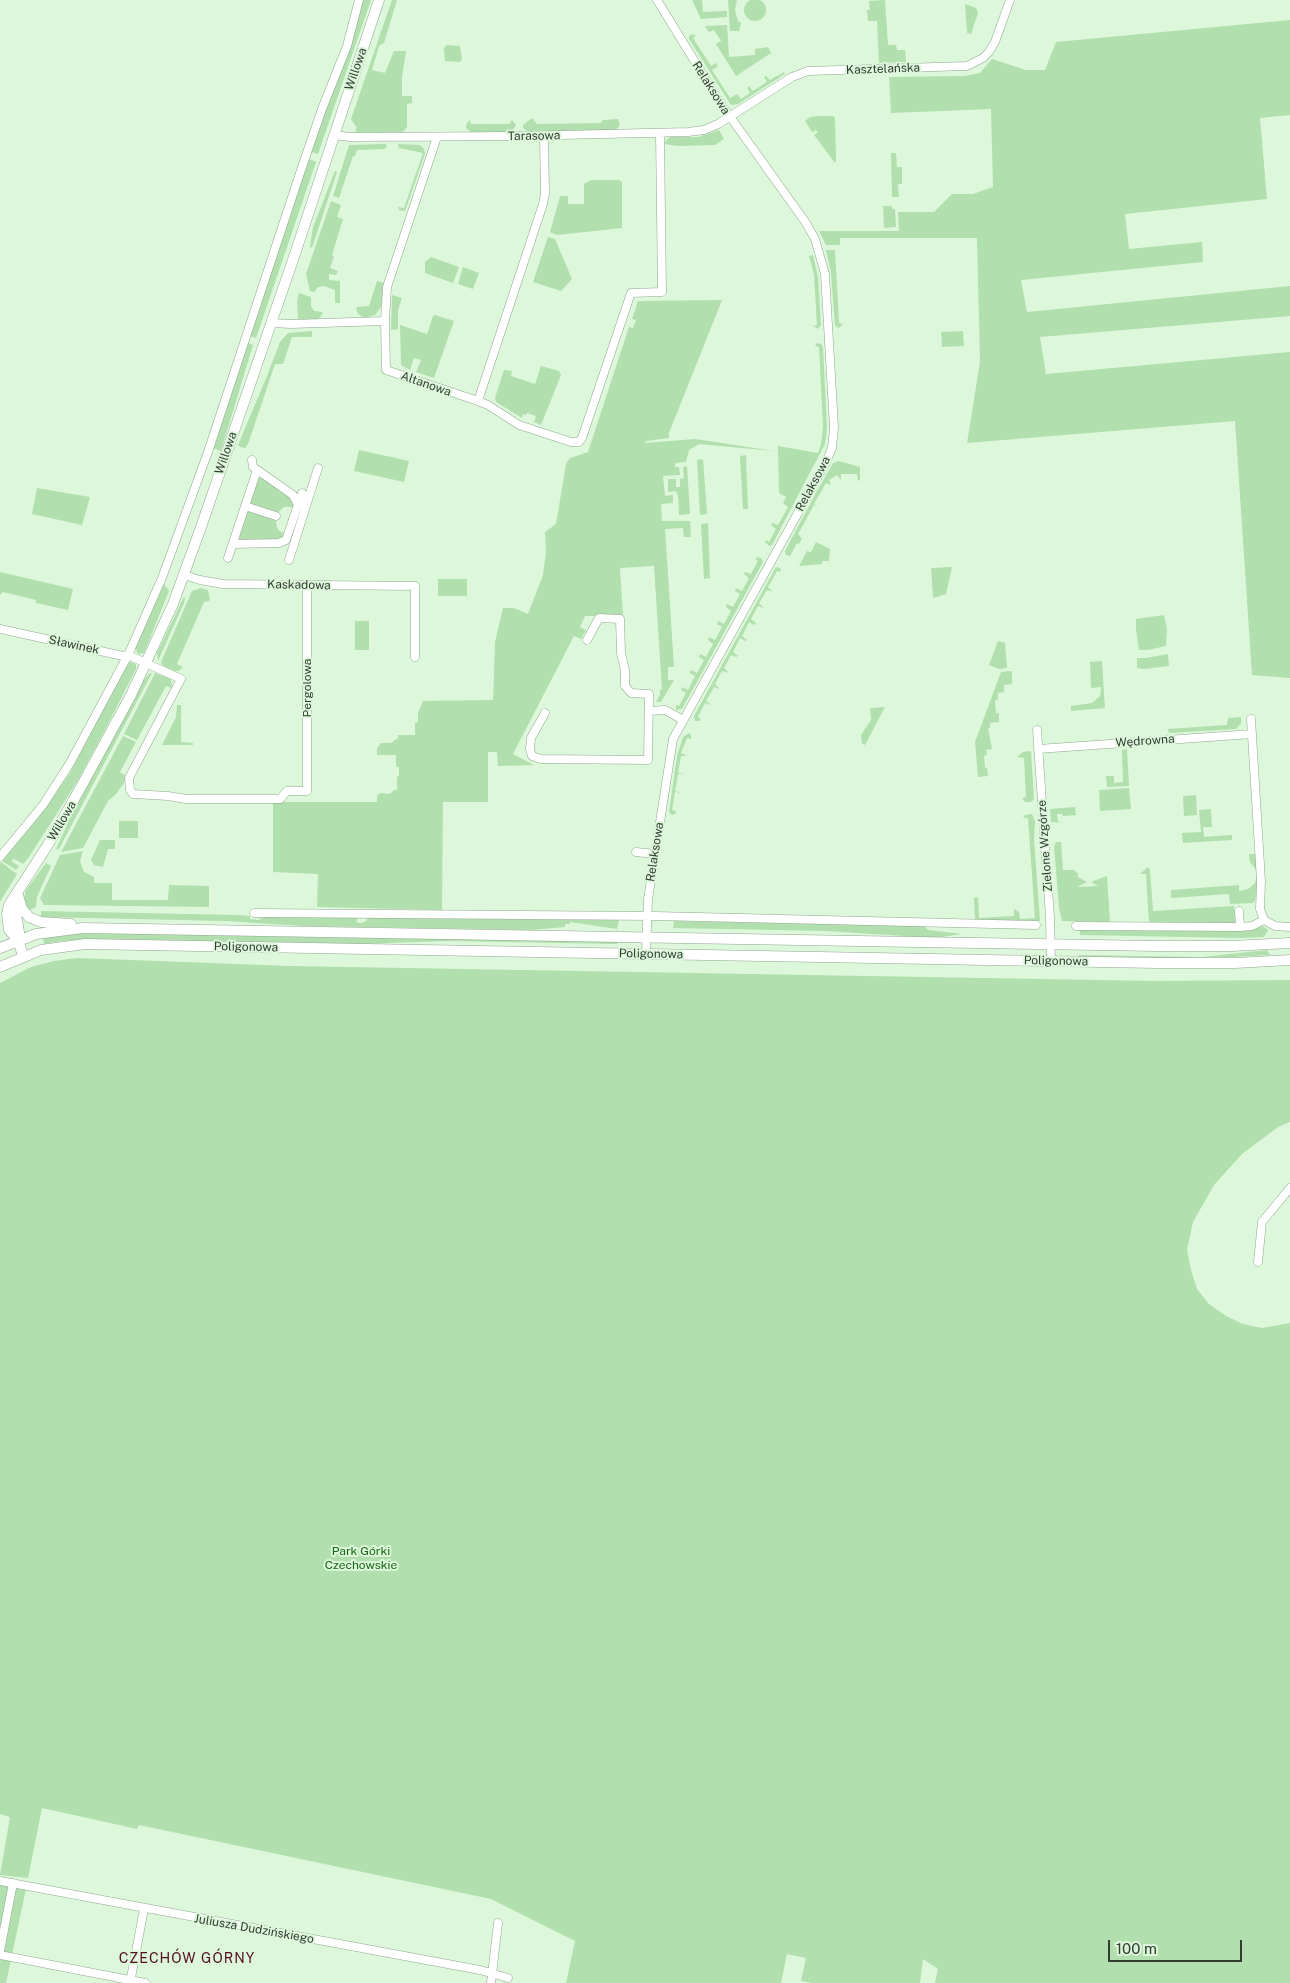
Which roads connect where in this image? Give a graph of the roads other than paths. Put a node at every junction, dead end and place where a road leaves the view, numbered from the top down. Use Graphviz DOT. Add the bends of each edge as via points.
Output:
graph roads {
  1 [pos="359,0"];
  2 [pos="379,0"];
  3 [pos="658,0"];
  4 [pos="1010,0"];
  5 [pos="730,116"];
  6 [pos="660,133"];
  7 [pos="334,135"];
  8 [pos="544,136"];
  9 [pos="437,137"];
  10 [pos="385,321"];
  11 [pos="270,323"];
  12 [pos="478,401"];
  13 [pos="252,460"];
  14 [pos="318,468"];
  15 [pos="257,470"];
  16 [pos="281,486"];
  17 [pos="306,494"];
  18 [pos="245,506"];
  19 [pos="298,506"];
  20 [pos="276,516"];
  21 [pos="233,544"];
  22 [pos="228,558"];
  23 [pos="289,560"];
  24 [pos="184,575"];
  25 [pos="307,586"];
  26 [pos="0,629"];
  27 [pos="587,640"];
  28 [pos="128,655"];
  29 [pos="415,657"];
  30 [pos="146,663"];
  31 [pos="649,711"];
  32 [pos="545,713"];
  33 [pos="1251,719"];
  34 [pos="682,720"];
  35 [pos="1036,730"];
  36 [pos="1252,734"];
  37 [pos="1038,749"];
  38 [pos="308,791"];
  39 [pos="636,852"];
  40 [pos="655,854"];
  41 [pos="0,857"];
  42 [pos="23,883"];
  43 [pos="18,894"];
  44 [pos="1239,911"];
  45 [pos="254,913"];
  46 [pos="647,916"];
  47 [pos="1264,920"];
  48 [pos="1036,925"];
  49 [pos="1076,926"];
  50 [pos="1240,927"];
  51 [pos="1290,927"];
  52 [pos="91,928"];
  53 [pos="645,938"];
  54 [pos="18,940"];
  55 [pos="1290,943"];
  56 [pos="1052,944"];
  57 [pos="0,948"];
  58 [pos="646,954"];
  59 [pos="23,956"];
  60 [pos="1286,960"];
  61 [pos="1052,961"];
  62 [pos="0,967"];
  63 [pos="1290,1188"];
  64 [pos="1258,1262"];
  65 [pos="0,1881"];
  66 [pos="13,1884"];
  67 [pos="144,1909"];
  68 [pos="498,1923"];
  69 [pos="0,1951"];
  70 [pos="0,1955"];
  71 [pos="508,1978"];
  72 [pos="492,1979"];
  73 [pos="130,1982"];
  74 [pos="146,1983"];
  1 -- 28 [label="street" via="347,46 300,170 205,458 162,578"];
  2 -- 7 [label="main road, Willowa"];
  3 -- 5 [label="street, Relaksowa"];
  4 -- 5 [label="street, Kasztelańska" via="989,52 967,66 808,71 792,77"];
  5 -- 6 [label="street, Tarasowa" via="704,130"];
  5 -- 34 [label="street, Relaksowa" via="806,223 819,249 825,274 834,432 825,464"];
  6 -- 8 [label="street, Tarasowa"];
  6 -- 12 [label="street, Altanowa" via="662,292 631,293 582,438 579,442 559,440 519,425"];
  7 -- 9 [label="street, Tarasowa"];
  7 -- 11 [label="main road, Willowa"];
  8 -- 9 [label="street, Tarasowa"];
  8 -- 12 [label="street" via="543,204"];
  9 -- 10 [label="street" via="387,287"];
  10 -- 11 [label="street"];
  10 -- 12 [label="street, Altanowa" via="386,370"];
  11 -- 24 [label="main road, Willowa"];
  13 -- 15 [label="street" via="252,466"];
  14 -- 17 [label="street"];
  15 -- 16 [label="street"];
  15 -- 18 [label="street"];
  16 -- 17 [label="street"];
  16 -- 19 [label="street" via="293,495"];
  17 -- 19 [label="street"];
  17 -- 23 [label="street"];
  18 -- 20 [label="street"];
  18 -- 21 [label="street"];
  19 -- 21 [label="street" via="283,542"];
  21 -- 22 [label="street"];
  24 -- 25 [label="street, Kaskadowa" via="223,584"];
  24 -- 30 [label="main road, Willowa"];
  25 -- 29 [label="street, Kaskadowa" via="415,586"];
  25 -- 38 [label="street, Pergolowa"];
  26 -- 28 [label="street, Sławinek"];
  27 -- 31 [label="street" via="599,618 620,619 626,686 631,693 649,694"];
  28 -- 30 [label="street, Sławinek"];
  28 -- 41 [label="street" via="58,783"];
  30 -- 38 [label="street, Sławinek" via="181,679 129,778 133,794 186,799 280,799 287,791"];
  30 -- 42 [label="main road, Willowa" via="68,812"];
  31 -- 32 [label="street" via="648,760 541,759 532,756 531,738"];
  31 -- 34 [label="street" via="665,710"];
  33 -- 36 [label="street"];
  34 -- 40 [label="street, Relaksowa" via="673,739"];
  35 -- 37 [label="street, Zielone Wzgórze"];
  36 -- 37 [label="street, Wędrowna"];
  36 -- 47 [label="street" via="1260,910"];
  37 -- 56 [label="street, Zielone Wzgórze"];
  39 -- 40 [label="street"];
  40 -- 46 [label="street, Relaksowa"];
  42 -- 43 [label="main road, Willowa"];
  42 -- 54 [label="main road, Willowa" via="11,900 7,914 9,930"];
  43 -- 52 [label="main road" via="22,909 36,921"];
  43 -- 54 [label="main road, Willowa"];
  44 -- 50 [label="street"];
  45 -- 46 [label="street"];
  46 -- 48 [label="street"];
  46 -- 53 [label="street, Relaksowa"];
  47 -- 50 [label="street"];
  47 -- 51 [label="street" via="1275,926"];
  49 -- 50 [label="street"];
  52 -- 53 [label="main road, Poligonowa"];
  52 -- 54 [label="main road, Poligonowa" via="45,932"];
  53 -- 56 [label="main road, Poligonowa"];
  53 -- 58 [label="street, Relaksowa"];
  54 -- 57 [label="main road, Poligonowa"];
  54 -- 59 [label="main road, Willowa"];
  55 -- 56 [label="main road, Poligonowa" via="1211,946"];
  56 -- 61 [label="street, Zielone Wzgórze"];
  58 -- 59 [label="main road, Poligonowa" via="85,944"];
  58 -- 61 [label="main road, Poligonowa"];
  59 -- 62 [label="main road, Poligonowa"];
  60 -- 61 [label="main road, Poligonowa" via="1213,963"];
  63 -- 64 [label="street" via="1262,1222"];
  65 -- 66 [label="street, Juliusza Dudzińskiego"];
  66 -- 67 [label="street, Juliusza Dudzińskiego"];
  66 -- 69 [label="street"];
  67 -- 72 [label="street, Juliusza Dudzińskiego" via="480,1970"];
  67 -- 73 [label="street"];
  68 -- 72 [label="street"];
  70 -- 73 [label="street"];
  71 -- 72 [label="street, Juliusza Dudzińskiego"];
  73 -- 74 [label="street"];
}
